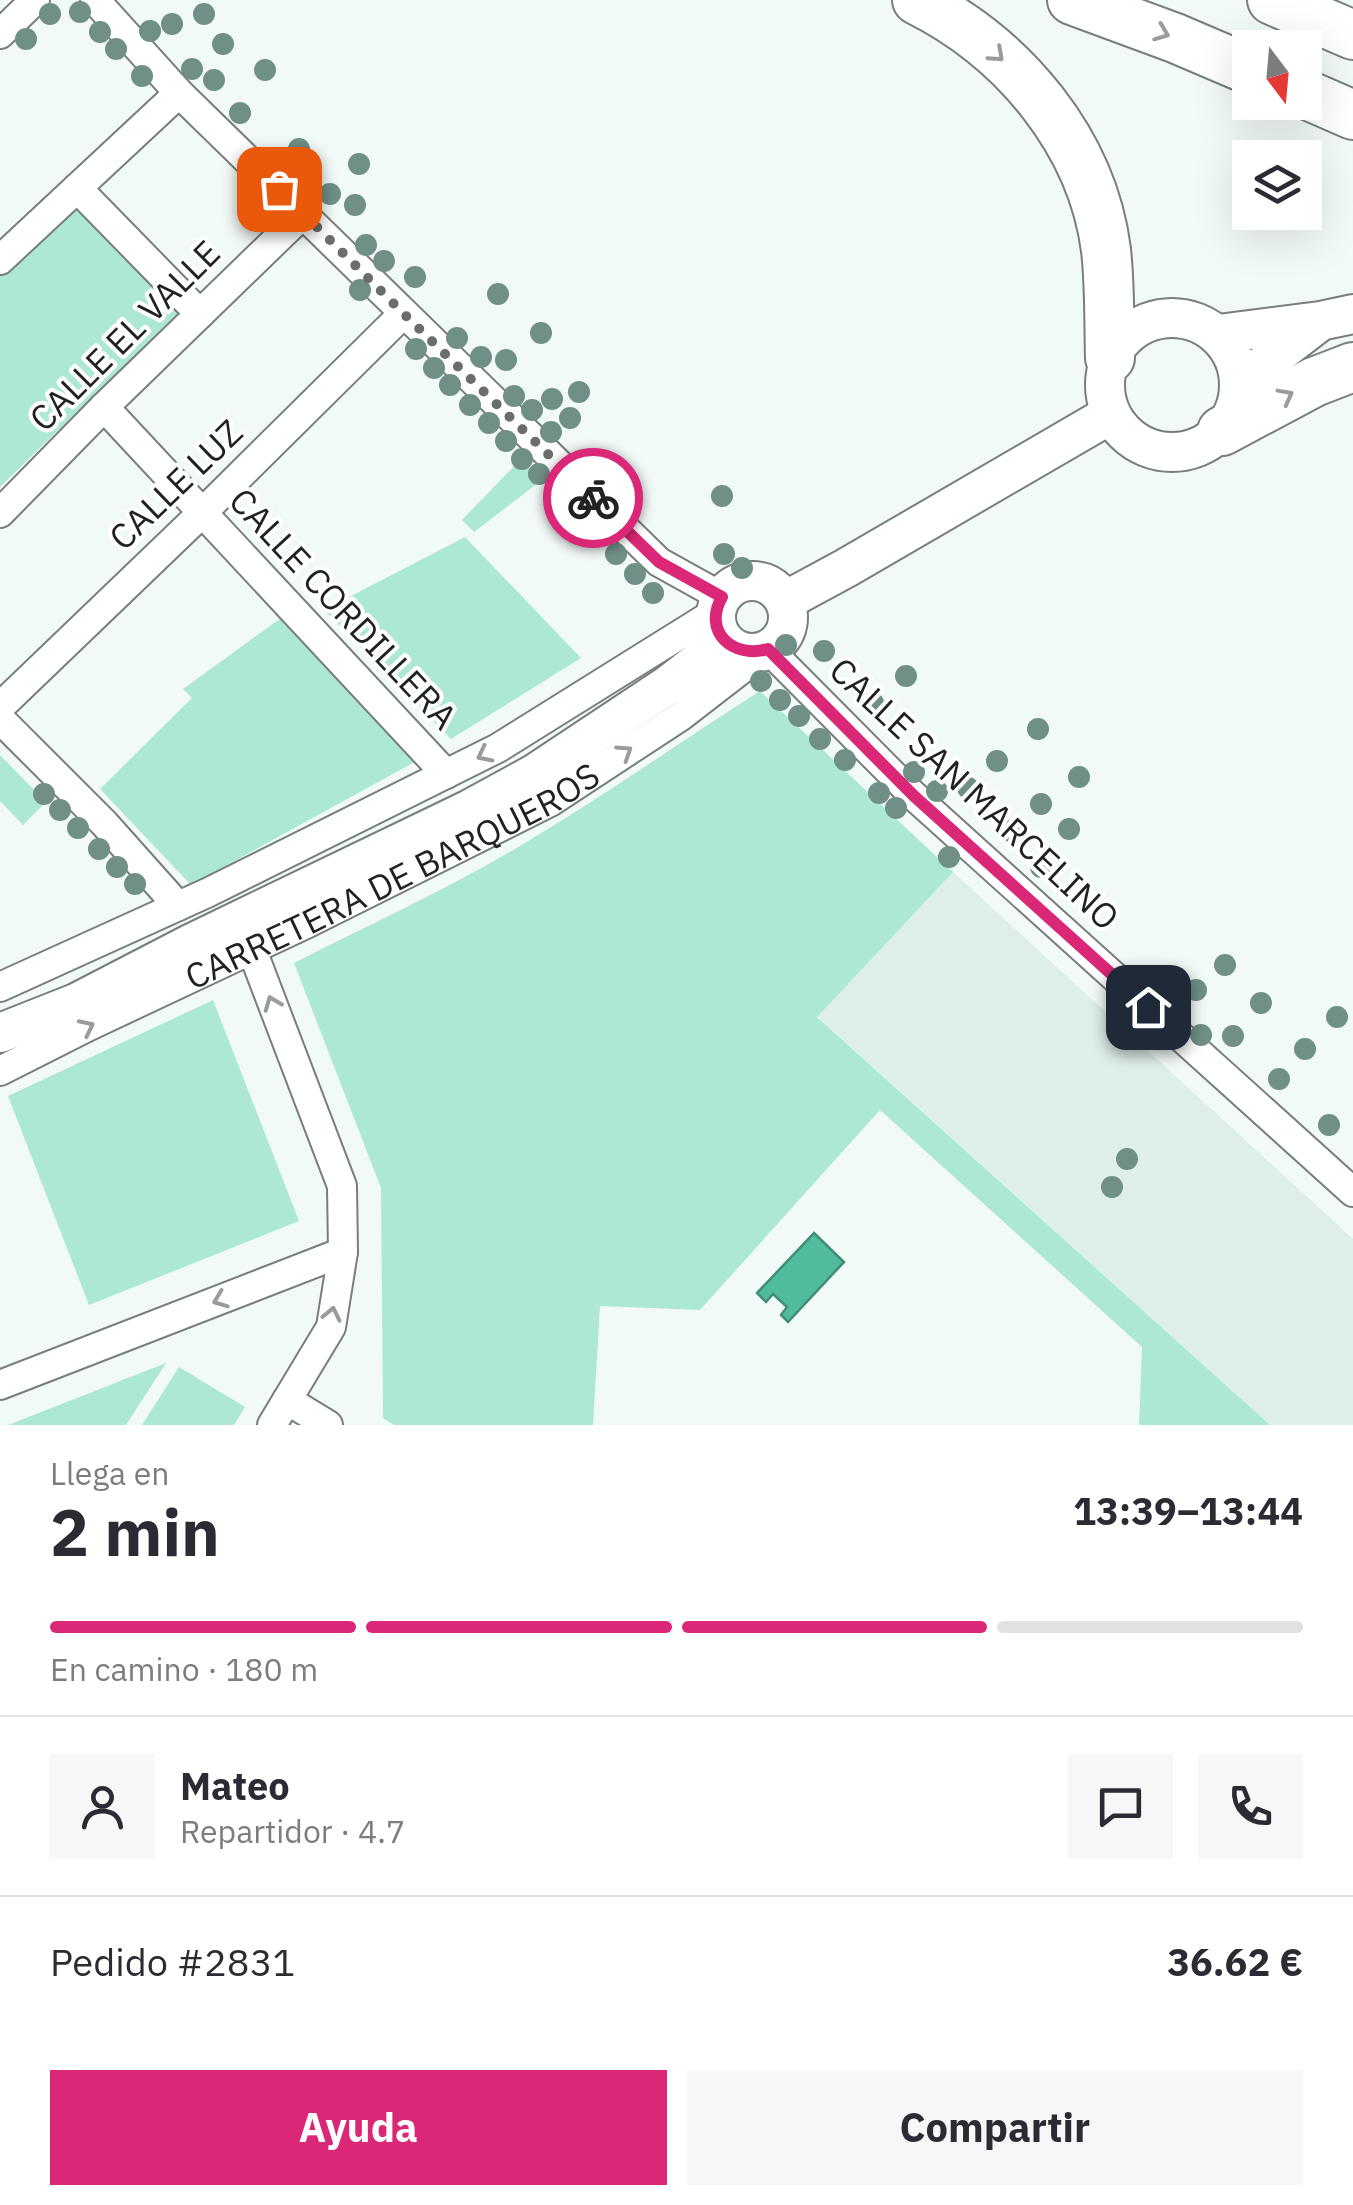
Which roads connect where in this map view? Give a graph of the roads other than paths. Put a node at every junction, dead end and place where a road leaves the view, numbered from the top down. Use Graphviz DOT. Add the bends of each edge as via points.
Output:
graph roads {
  1 [pos="34,0"];
  2 [pos="95,0"];
  3 [pos="917,0"];
  4 [pos="1072,0"];
  5 [pos="1272,0"];
  6 [pos="0,34"];
  7 [pos="1353,35"];
  8 [pos="1232,62"];
  9 [pos="179,93"];
  10 [pos="1322,101"];
  11 [pos="1353,115"];
  12 [pos="78,188"];
  13 [pos="304,213"];
  14 [pos="0,260"];
  15 [pos="200,314"];
  16 [pos="404,314"];
  17 [pos="1336,318"];
  18 [pos="1218,334"];
  19 [pos="1110,358"];
  20 [pos="1353,368"];
  21 [pos="1240,382"];
  22 [pos="104,407"];
  23 [pos="1110,414"];
  24 [pos="1222,431"];
  25 [pos="0,513"];
  26 [pos="202,513"];
  27 [pos="784,601"];
  28 [pos="721,617"];
  29 [pos="767,650"];
  30 [pos="0,707"];
  31 [pos="0,718"];
  32 [pos="446,774"];
  33 [pos="178,906"];
  34 [pos="252,950"];
  35 [pos="0,987"];
  36 [pos="0,1033"];
  37 [pos="0,1071"];
  38 [pos="1353,1192"];
  39 [pos="344,1252"];
  40 [pos="0,1385"];
  41 [pos="287,1400"];
  42 [pos="272,1425"];
  43 [pos="328,1425"];
  1 -- 6 [label="street"];
  2 -- 9 [label="street"];
  3 -- 19 [label="highway, one-way" via="992,50 1033,90 1068,139 1093,193 1106,248"];
  4 -- 8 [label="highway, one-way"];
  5 -- 7 [label="highway"];
  9 -- 12 [label="street"];
  9 -- 13 [label="street"];
  10 -- 11 [label="highway"];
  12 -- 14 [label="street"];
  12 -- 15 [label="street"];
  13 -- 15 [label="street, CALLE EL VALLE"];
  13 -- 16 [label="street"];
  15 -- 22 [label="street, CALLE EL VALLE"];
  16 -- 26 [label="street, CALLE LUZ"];
  16 -- 28 [label="street"];
  17 -- 18 [label="main road"];
  17 -- 21 [label="main road"];
  18 -- 19 [label="main road" via="1190,319 1158,318 1129,332"];
  18 -- 21 [label="main road" via="1234,356"];
  19 -- 23 [label="main road" via="1104,376"];
  24 -- 20 [label="highway, one-way"];
  21 -- 24 [label="main road" via="1236,408"];
  22 -- 25 [label="street, CALLE EL VALLE"];
  22 -- 26 [label="street, CALLE CORDILLERA"];
  23 -- 24 [label="main road" via="1123,432 1162,452 1184,452"];
  23 -- 27 [label="main road"];
  26 -- 30 [label="street, CALLE LUZ"];
  26 -- 32 [label="street, CALLE CORDILLERA"];
  27 -- 28 [label="main road" via="760,582 739,584"];
  27 -- 29 [label="main road" via="788,623"];
  28 -- 29 [label="main road" via="743,652"];
  28 -- 32 [label="street, CARRETERA DE BARQUEROS, one-way"];
  28 -- 36 [label="main road, CARRETERA DE BARQUEROS" via="668,685 470,810"];
  34 -- 29 [label="street, CARRETERA DE BARQUEROS, one-way" via="550,802"];
  29 -- 38 [label="street, CALLE SAN MARCELINO" via="914,796"];
  31 -- 33 [label="street"];
  32 -- 33 [label="street, CARRETERA DE BARQUEROS"];
  33 -- 35 [label="street, CARRETERA DE BARQUEROS"];
  37 -- 34 [label="street, CARRETERA DE BARQUEROS, one-way"];
  39 -- 34 [label="street, one-way" via="342,1186"];
  39 -- 40 [label="street, one-way"];
  41 -- 39 [label="street, one-way" via="331,1327"];
  41 -- 42 [label="street"];
  41 -- 43 [label="street"];
}
